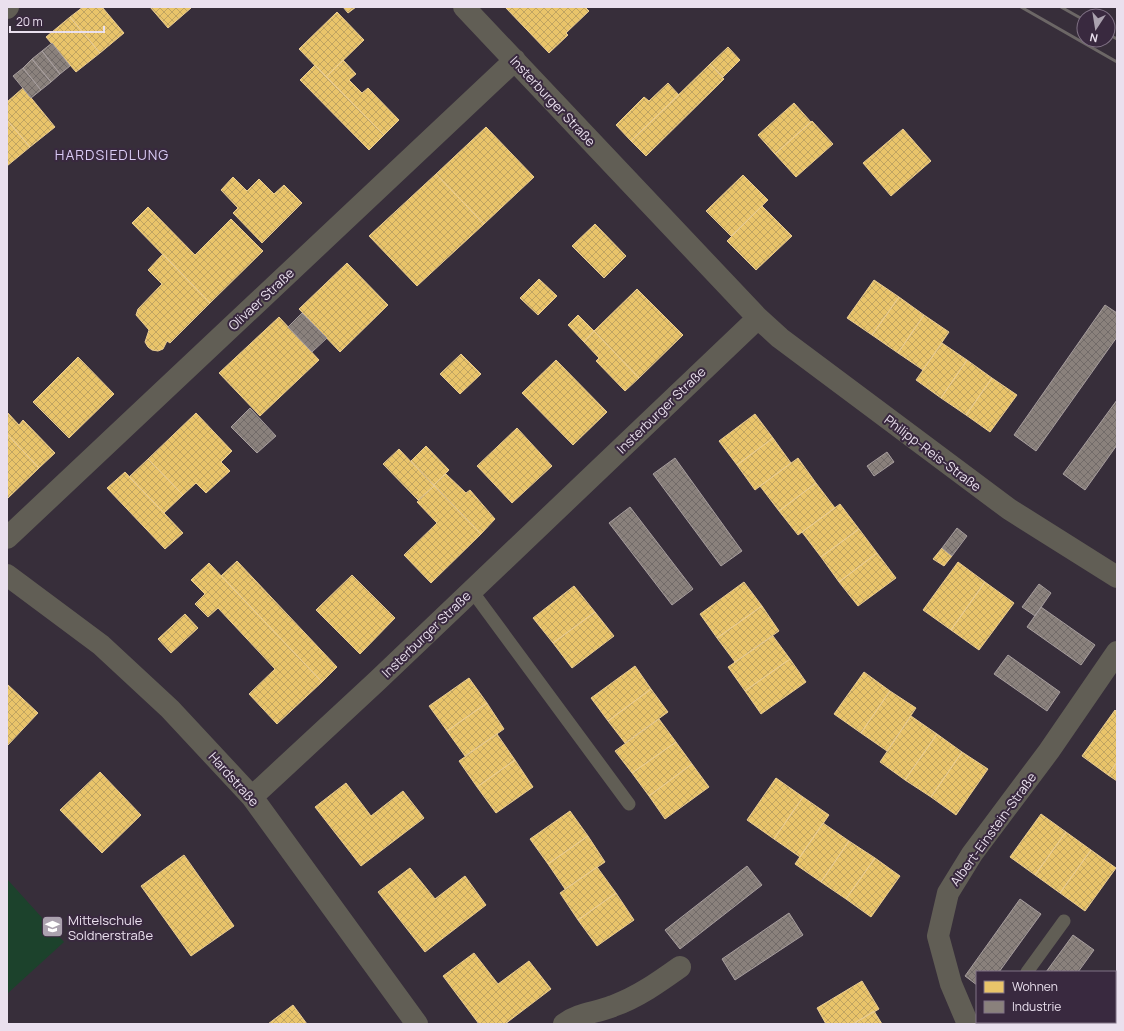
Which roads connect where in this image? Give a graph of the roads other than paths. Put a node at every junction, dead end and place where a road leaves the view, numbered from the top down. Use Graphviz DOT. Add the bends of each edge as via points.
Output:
graph roads {
  1 [pos="464,7"];
  2 [pos="515,60"];
  3 [pos="758,318"];
  4 [pos="7,538"];
  5 [pos="7,575"];
  6 [pos="1117,576"];
  7 [pos="472,591"];
  8 [pos="1117,652"];
  9 [pos="252,797"];
  10 [pos="628,804"];
  11 [pos="1064,921"];
  12 [pos="680,967"];
  13 [pos="1028,971"];
  14 [pos="417,1024"];
  15 [pos="564,1024"];
  16 [pos="968,1024"];
  1 -- 2 [label="street, Insterburger Straße"];
  2 -- 3 [label="street, Insterburger Straße"];
  2 -- 4 [label="street, Olivaer Straße"];
  3 -- 6 [label="street, Philipp-Reis-Straße" via="780,338 1009,509"];
  3 -- 7 [label="street, Insterburger Straße"];
  5 -- 9 [label="street, Hardstraße" via="101,645 170,709"];
  7 -- 9 [label="street, Insterburger Straße"];
  7 -- 10 [label="lane"];
  8 -- 16 [label="street, Albert-Einstein-Straße" via="1049,752 972,854 948,893 938,936 951,984"];
  9 -- 14 [label="street, Hardstraße"];
  11 -- 13 [label="lane"];
  12 -- 15 [label="street" via="643,993 613,1007 575,1016"];
}
